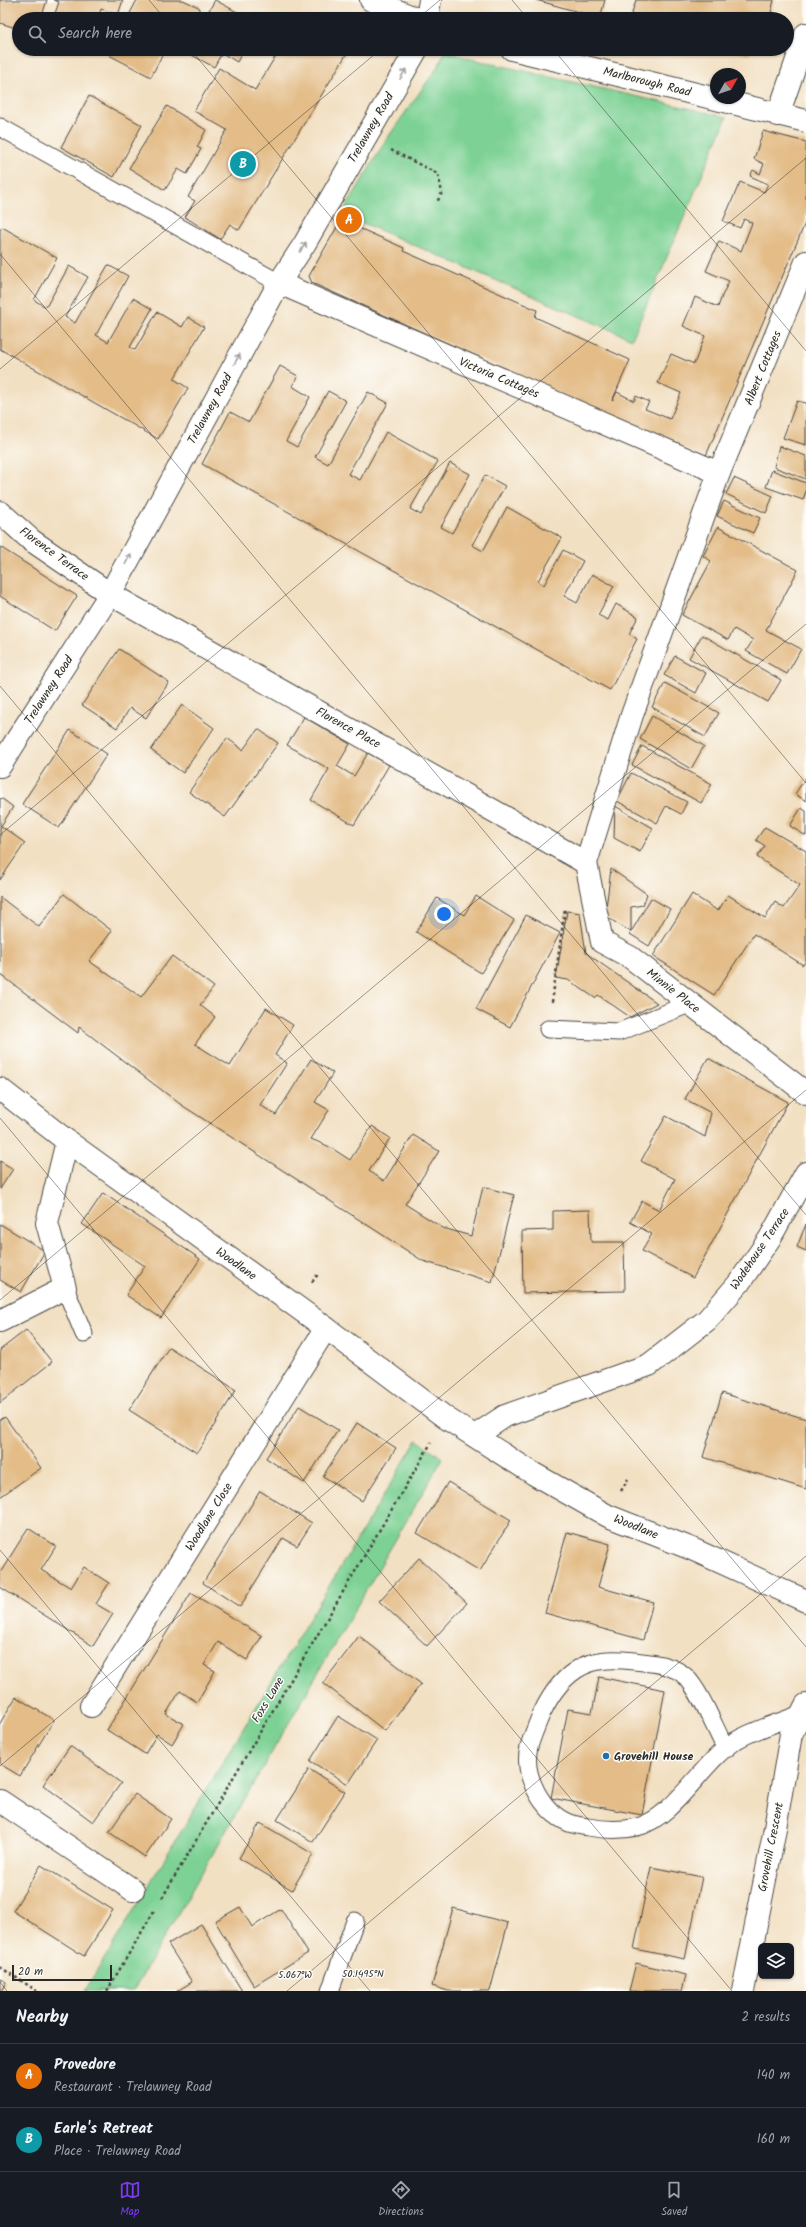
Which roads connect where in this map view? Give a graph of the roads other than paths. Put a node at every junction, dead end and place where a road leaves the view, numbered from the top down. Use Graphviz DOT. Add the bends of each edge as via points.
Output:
graph roads {
  1 [pos="371,0"];
  2 [pos="430,0"];
  3 [pos="400,12"];
  4 [pos="428,12"];
  5 [pos="806,34"];
  6 [pos="413,56"];
  7 [pos="541,56"];
  8 [pos="778,114"];
  9 [pos="806,121"];
  10 [pos="0,127"];
  11 [pos="806,262"];
  12 [pos="279,283"];
  13 [pos="719,474"];
  14 [pos="0,512"];
  15 [pos="110,594"];
  16 [pos="0,766"];
  17 [pos="586,863"];
  18 [pos="689,1004"];
  19 [pos="548,1029"];
  20 [pos="0,1089"];
  21 [pos="806,1092"];
  22 [pos="67,1141"];
  23 [pos="806,1173"];
  24 [pos="65,1288"];
  25 [pos="0,1321"];
  26 [pos="326,1328"];
  27 [pos="84,1334"];
  28 [pos="474,1436"];
  29 [pos="806,1600"];
  30 [pos="91,1706"];
  31 [pos="804,1709"];
  32 [pos="726,1749"];
  33 [pos="0,1801"];
  34 [pos="133,1890"];
  35 [pos="355,1921"];
  36 [pos="330,1991"];
  37 [pos="743,1991"];
  1 -- 3 [label="street"];
  2 -- 4 [label="street"];
  5 -- 8 [label="street"];
  12 -- 6 [label="street, Trelawney Road, one-way" via="305,243"];
  7 -- 8 [label="street, Marlborough Road"];
  8 -- 9 [label="street, Marlborough Road"];
  10 -- 12 [label="lane"];
  11 -- 13 [label="street, Albert Cottages"];
  12 -- 13 [label="street, Victoria Cottages"];
  15 -- 12 [label="street, Trelawney Road, one-way"];
  13 -- 17 [label="street, Albert Cottages" via="632,716"];
  14 -- 15 [label="street, Florence Terrace" via="31,540"];
  15 -- 16 [label="street, Trelawney Road"];
  15 -- 17 [label="street, Florence Place"];
  17 -- 18 [label="street, Minnie Place" via="602,942 630,957"];
  18 -- 19 [label="lane" via="619,1032"];
  18 -- 21 [label="street, Minnie Place"];
  20 -- 22 [label="street, Woodlane"];
  22 -- 24 [label="street" via="47,1223"];
  22 -- 26 [label="street, Woodlane"];
  23 -- 28 [label="street, Wodehouse Terrace" via="770,1238 739,1283 707,1320 649,1365 504,1416"];
  24 -- 25 [label="street"];
  24 -- 27 [label="lane"];
  26 -- 28 [label="street, Woodlane"];
  26 -- 30 [label="street, Woodlane Close"];
  28 -- 29 [label="street, Woodlane" via="608,1516 692,1549"];
  31 -- 32 [label="lane" via="734,1742"];
  31 -- 37 [label="street, Grovehill Crescent" via="791,1734"];
  32 -- 32 [label="lane" via="655,1820 639,1827 619,1830 569,1823 555,1815 543,1803 529,1772 529,1747 544,1709 555,1690 577,1670 604,1660 652,1663 671,1667 686,1676"];
  33 -- 34 [label="street"];
  35 -- 36 [label="lane"];
}
